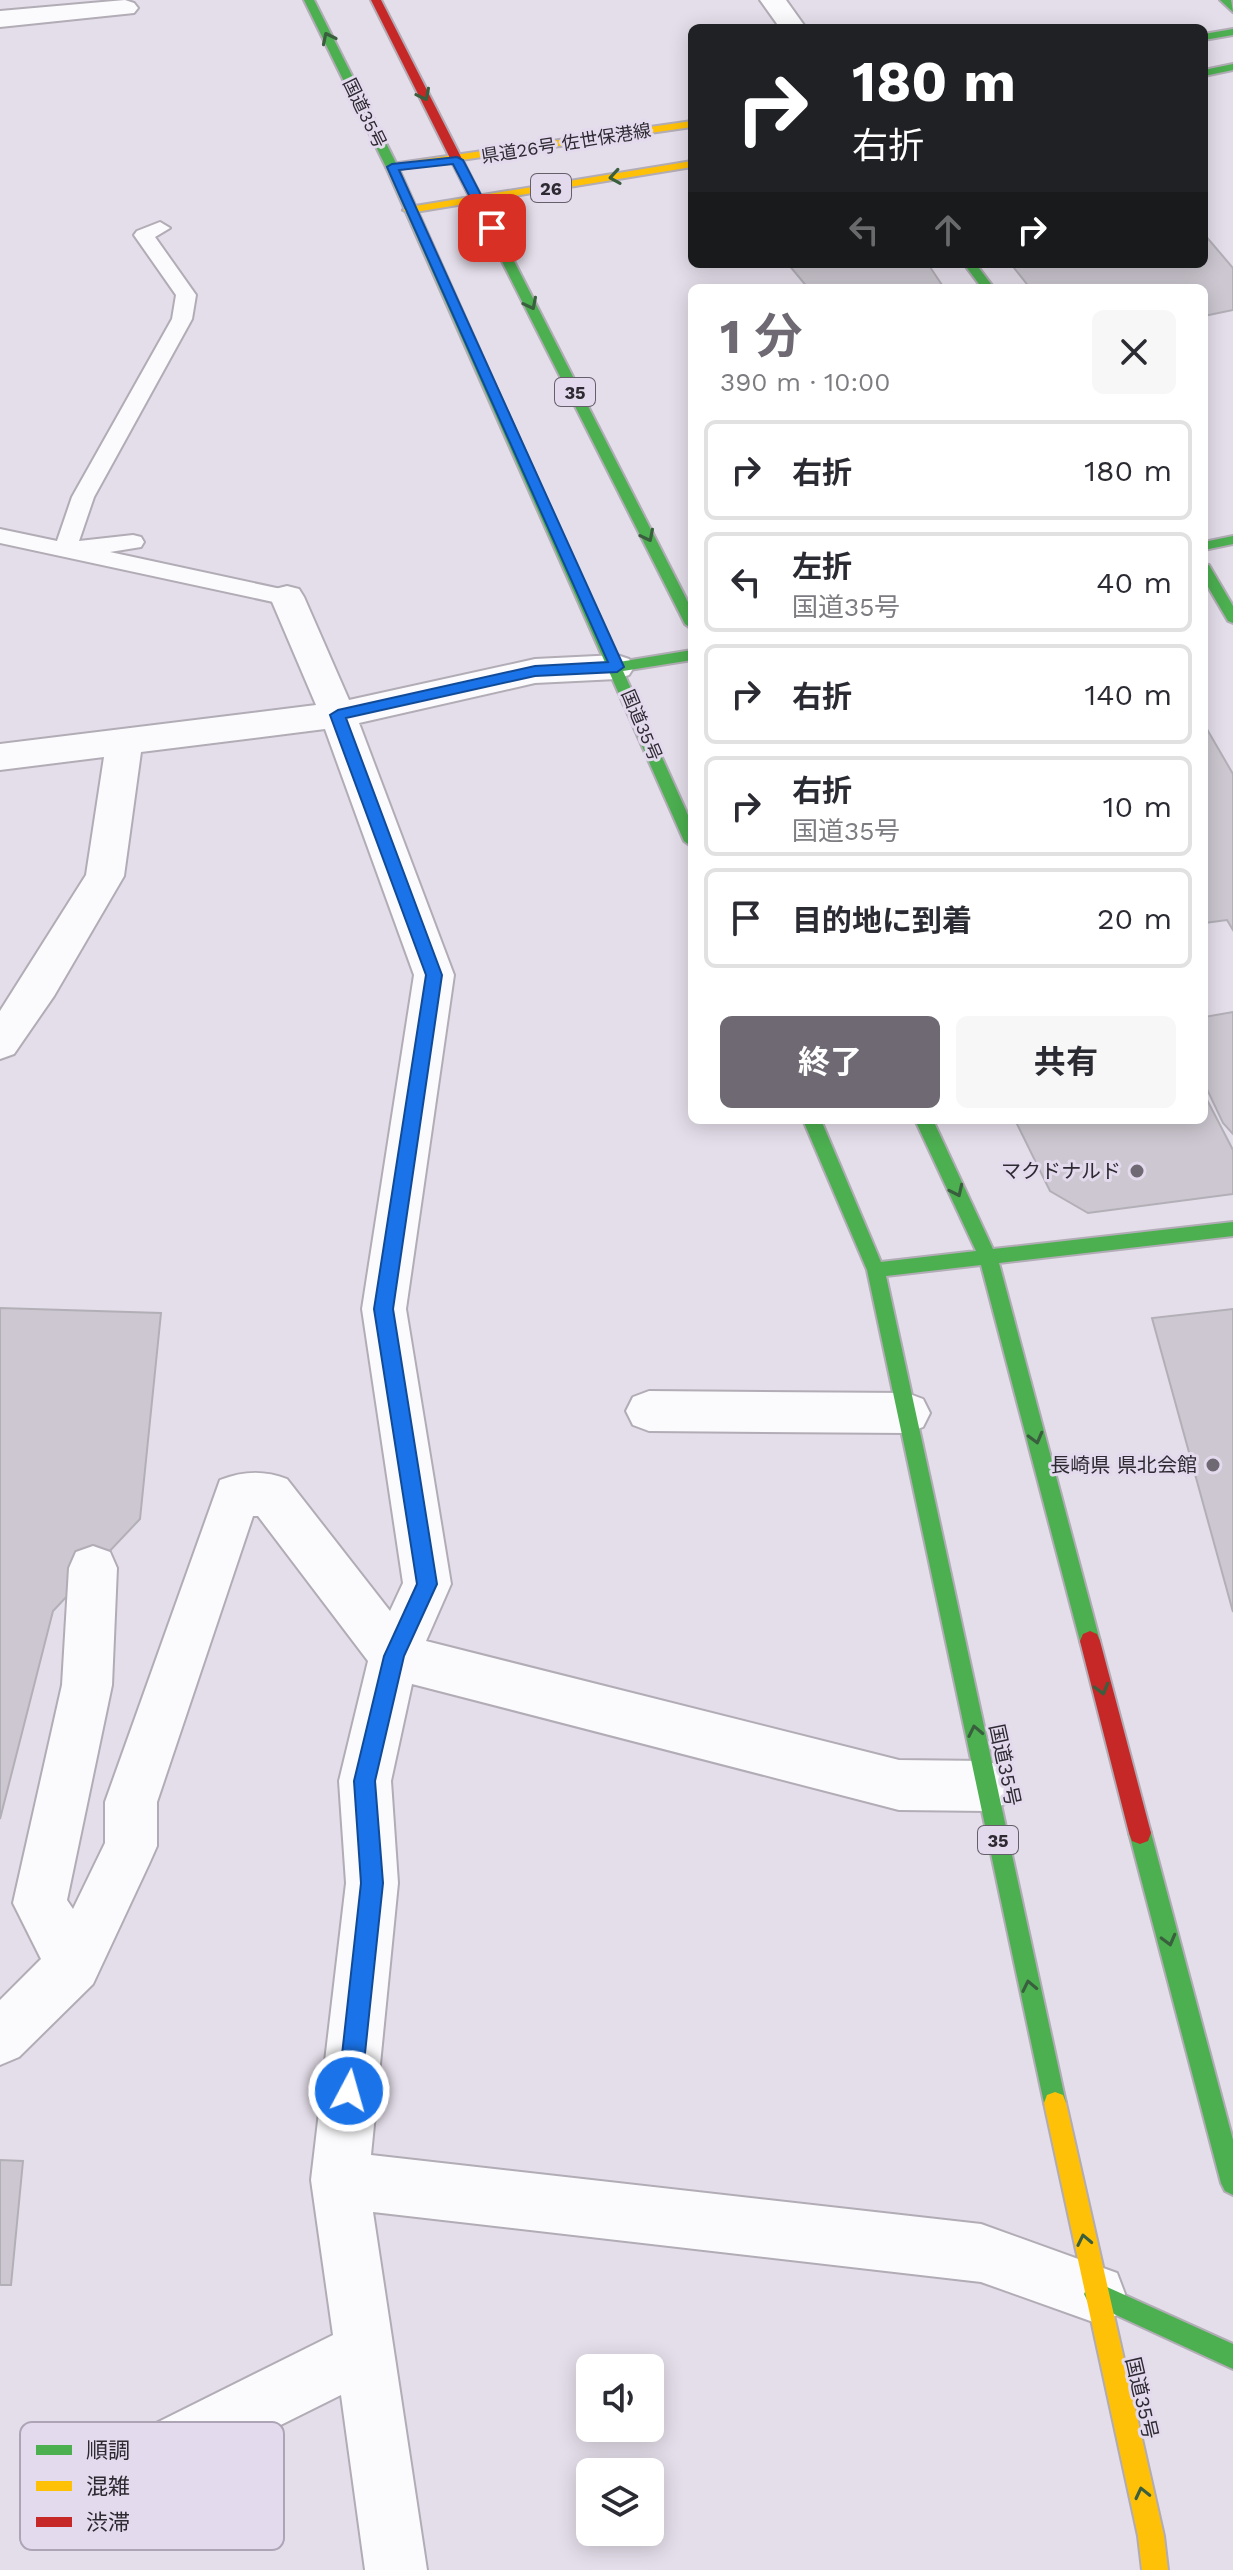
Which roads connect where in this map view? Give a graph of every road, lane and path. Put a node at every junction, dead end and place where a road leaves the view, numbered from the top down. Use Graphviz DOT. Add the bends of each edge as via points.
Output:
graph roads {
  1 [pos="309,0"];
  2 [pos="376,0"];
  3 [pos="773,0"];
  4 [pos="1225,0"];
  5 [pos="125,8"];
  6 [pos="1233,9"];
  7 [pos="0,19"];
  8 [pos="790,24"];
  9 [pos="1233,32"];
  10 [pos="1208,36"];
  11 [pos="1233,67"];
  12 [pos="1208,72"];
  13 [pos="688,125"];
  14 [pos="457,160"];
  15 [pos="688,165"];
  16 [pos="392,167"];
  17 [pos="478,200"];
  18 [pos="409,210"];
  19 [pos="160,228"];
  20 [pos="0,536"];
  21 [pos="1233,540"];
  22 [pos="133,542"];
  23 [pos="1208,545"];
  24 [pos="65,550"];
  25 [pos="1208,575"];
  26 [pos="287,597"];
  27 [pos="688,616"];
  28 [pos="1233,618"];
  29 [pos="688,656"];
  30 [pos="617,667"];
  31 [pos="338,715"];
  32 [pos="124,744"];
  33 [pos="0,757"];
  34 [pos="688,832"];
  35 [pos="0,1043"];
  36 [pos="814,1124"];
  37 [pos="926,1124"];
  38 [pos="1233,1229"];
  39 [pos="988,1257"];
  40 [pos="876,1270"];
  41 [pos="649,1411"];
  42 [pos="907,1413"];
  43 [pos="93,1568"];
  44 [pos="394,1656"];
  45 [pos="987,1786"];
  46 [pos="74,1965"];
  47 [pos="0,2038"];
  48 [pos="340,2180"];
  49 [pos="1233,2183"];
  50 [pos="1096,2294"];
  51 [pos="364,2351"];
  52 [pos="1233,2357"];
  53 [pos="223,2422"];
  54 [pos="396,2570"];
  55 [pos="1155,2570"];
  16 -- 1 [label="main road, 国道35号, one-way"];
  2 -- 14 [label="main road, 35, one-way"];
  3 -- 8 [label="street"];
  4 -- 6 [label="main road"];
  5 -- 7 [label="street"];
  9 -- 10 [label="main road"];
  11 -- 12 [label="main road"];
  13 -- 14 [label="main road, 県道26号 佐世保港線 / 26"];
  14 -- 16 [label="main road, 県道26号 佐世保港線 / 26"];
  14 -- 17 [label="main road, 35"];
  15 -- 17 [label="main road, 26, one-way"];
  16 -- 18 [label="main road, 国道35号"];
  17 -- 18 [label="main road, 26"];
  17 -- 27 [label="main road, 35, one-way"];
  18 -- 30 [label="main road, 国道35号"];
  19 -- 24 [label="lane" via="144,235 186,295 182,319 83,497"];
  20 -- 24 [label="lane"];
  21 -- 23 [label="main road"];
  22 -- 24 [label="lane"];
  24 -- 26 [label="lane"];
  25 -- 28 [label="main road"];
  26 -- 31 [label="street"];
  29 -- 30 [label="main road"];
  30 -- 31 [label="street" via="535,671"];
  30 -- 34 [label="main road, 国道35号"];
  31 -- 32 [label="street"];
  31 -- 44 [label="street" via="434,975 384,1309 427,1584"];
  32 -- 33 [label="street"];
  32 -- 35 [label="street" via="105,876"];
  36 -- 40 [label="main road, 国道35号 / 35"];
  37 -- 39 [label="main road, one-way"];
  38 -- 39 [label="main road"];
  39 -- 40 [label="main road"];
  39 -- 49 [label="main road, one-way"];
  40 -- 42 [label="main road, 国道35号 / 35"];
  41 -- 42 [label="street"];
  45 -- 42 [label="main road, 国道35号 / 35, one-way"];
  43 -- 46 [label="street" via="87,1685 40,1903"];
  44 -- 45 [label="street" via="899,1785"];
  44 -- 46 [label="street" via="270,1494 237,1495 131,1802 131,1846"];
  44 -- 48 [label="street" via="365,1781 372,1883"];
  50 -- 45 [label="main road, 国道35号 / 35, one-way"];
  46 -- 47 [label="street"];
  48 -- 50 [label="street" via="981,2253"];
  48 -- 51 [label="street"];
  50 -- 52 [label="main road"];
  55 -- 50 [label="main road, 国道35号 / 35, one-way"];
  51 -- 53 [label="street"];
  51 -- 54 [label="street"];
}
